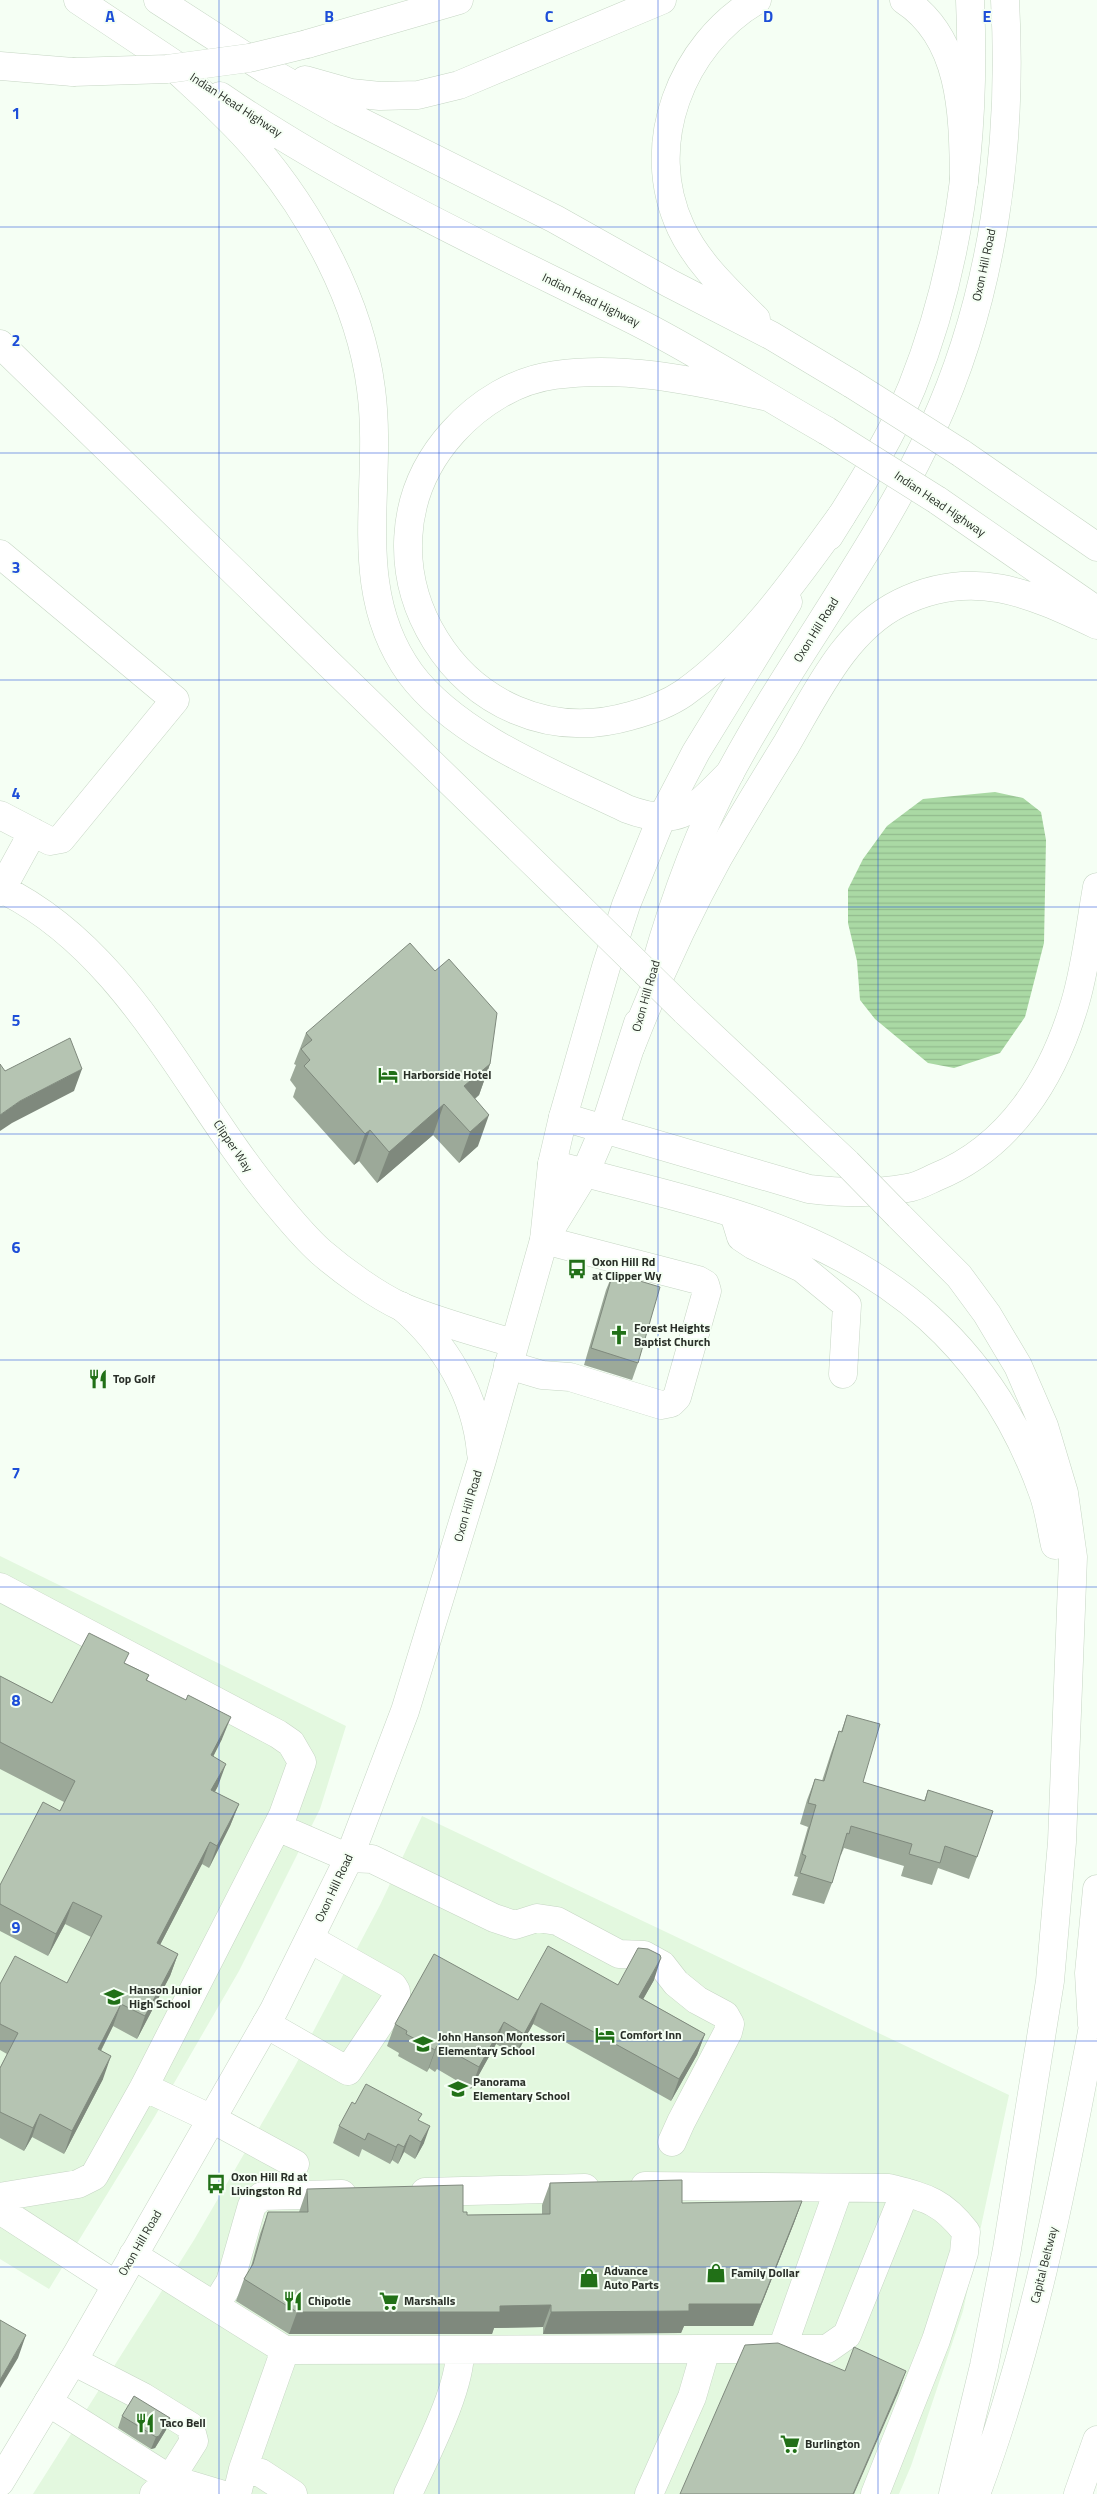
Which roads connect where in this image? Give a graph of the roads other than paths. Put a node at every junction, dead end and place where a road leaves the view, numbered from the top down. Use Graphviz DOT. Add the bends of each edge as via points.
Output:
graph roads {
  1 [pos="78,0"];
  2 [pos="158,0"];
  3 [pos="460,0"];
  4 [pos="662,0"];
  5 [pos="758,0"];
  6 [pos="904,0"];
  7 [pos="970,0"];
  8 [pos="1005,0"];
  9 [pos="441,4"];
  10 [pos="162,56"];
  11 [pos="0,66"];
  12 [pos="265,69"];
  13 [pos="964,182"];
  14 [pos="772,336"];
  15 [pos="0,344"];
  16 [pos="764,396"];
  17 [pos="842,514"];
  18 [pos="1097,547"];
  19 [pos="0,554"];
  20 [pos="1064,599"];
  21 [pos="1097,611"];
  22 [pos="1097,625"];
  23 [pos="730,773"];
  24 [pos="0,815"];
  25 [pos="661,819"];
  26 [pos="33,832"];
  27 [pos="1097,887"];
  28 [pos="1,889"];
  29 [pos="631,1046"];
  30 [pos="563,1116"];
  31 [pos="604,1129"];
  32 [pos="552,1164"];
  33 [pos="585,1173"];
  34 [pos="734,1214"];
  35 [pos="544,1240"];
  36 [pos="401,1306"];
  37 [pos="511,1354"];
  38 [pos="843,1374"];
  39 [pos="482,1460"];
  40 [pos="0,1587"];
  41 [pos="1070,1670"];
  42 [pos="277,1827"];
  43 [pos="348,1858"];
  44 [pos="1097,1889"];
  45 [pos="310,1939"];
  46 [pos="1095,2018"];
  47 [pos="266,2024"];
  48 [pos="144,2087"];
  49 [pos="212,2119"];
  50 [pos="672,2142"];
  51 [pos="295,2164"];
  52 [pos="839,2188"];
  53 [pos="401,2192"];
  54 [pos="905,2192"];
  55 [pos="371,2193"];
  56 [pos="0,2198"];
  57 [pos="0,2210"];
  58 [pos="133,2255"];
  59 [pos="116,2285"];
  60 [pos="215,2306"];
  61 [pos="706,2349"];
  62 [pos="782,2349"];
  63 [pos="285,2350"];
  64 [pos="460,2350"];
  65 [pos="73,2360"];
  66 [pos="48,2402"];
  67 [pos="1097,2440"];
  68 [pos="0,2482"];
  69 [pos="240,2482"];
  70 [pos="162,2486"];
  71 [pos="220,2494"];
  72 [pos="292,2494"];
  73 [pos="408,2494"];
  74 [pos="649,2494"];
  75 [pos="875,2494"];
  76 [pos="953,2494"];
  77 [pos="976,2494"];
  78 [pos="1078,2494"];
  1 -- 10 [label="main road, Indian Head Highway"];
  2 -- 12 [label="main road"];
  3 -- 9 [label="main road"];
  4 -- 12 [label="main road" via="459,85 418,95 351,93"];
  5 -- 14 [label="main road" via="729,20 694,60 677,93 668,127 666,166 670,198 681,228 697,256"];
  6 -- 13 [label="main road" via="930,24 950,58 961,117"];
  7 -- 13 [label="main road" via="970,131"];
  8 -- 23 [label="main road, Oxon Hill Road" via="1008,49 1006,124 999,185 988,254 954,377 933,428 901,489"];
  9 -- 11 [label="main road, bridge" via="249,58 167,69 73,72"];
  10 -- 16 [label="main road, Indian Head Highway" via="239,109 320,158 444,226 645,326"];
  10 -- 25 [label="main road" via="253,144 288,188 340,279 371,388 374,442 371,552 375,595 389,638 410,673 430,697 462,723 505,749 627,809"];
  12 -- 14 [label="main road" via="341,112 555,219"];
  13 -- 17 [label="main road, Oxon Hill Road" via="945,280 921,363 888,437"];
  14 -- 18 [label="main road, bridge" via="961,453"];
  15 -- 41 [label="main road, bridge" via="685,1011 847,1163 959,1276 987,1314 1018,1366 1044,1426 1064,1493 1073,1557"];
  16 -- 17 [label="main road" via="644,373 603,370 552,375 510,388 468,415 440,446 420,482 409,525 409,569 419,607 436,645 465,678 495,700 533,717 568,724 606,723 650,710 684,693 724,659 772,607"];
  16 -- 20 [label="main road, Indian Head Highway, bridge" via="827,430 937,500"];
  17 -- 25 [label="main road, Oxon Hill Road" via="696,752"];
  19 -- 26 [label="main road" via="175,700 61,839 50,841"];
  20 -- 21 [label="main road, Indian Head Highway"];
  20 -- 22 [label="main road"];
  20 -- 29 [label="main road" via="973,584 942,588 900,602 871,621 838,658 718,859"];
  23 -- 25 [label="main road" via="701,802 679,816"];
  23 -- 29 [label="main road, Oxon Hill Road" via="675,901"];
  24 -- 26 [label="main road"];
  25 -- 30 [label="main road, Oxon Hill Road" via="623,913"];
  26 -- 28 [label="main road"];
  27 -- 31 [label="main road" via="1076,1002 1060,1047 1038,1090 1012,1124 983,1152 948,1172 909,1188 847,1194 778,1181"];
  28 -- 36 [label="main road, Clipper Way" via="59,923 107,970 204,1102 245,1166 299,1229 321,1252 355,1278"];
  29 -- 31 [label="main road, Oxon Hill Road"];
  30 -- 31 [label="main road"];
  30 -- 32 [label="main road, Oxon Hill Road"];
  31 -- 33 [label="main road, Oxon Hill Road"];
  32 -- 33 [label="main road"];
  32 -- 35 [label="main road, Oxon Hill Road"];
  33 -- 34 [label="main road"];
  33 -- 35 [label="main road, Oxon Hill Road"];
  34 -- 38 [label="main road" via="741,1236 802,1268 847,1305"];
  34 -- 41 [label="main road" via="792,1234 879,1278 955,1341 990,1384 1022,1438 1044,1495 1058,1557"];
  35 -- 37 [label="main road, Oxon Hill Road"];
  35 -- 37 [label="main road, Clipper Way" via="704,1284 707,1291 677,1397 671,1403 661,1404 570,1377 542,1375"];
  36 -- 37 [label="main road, Clipper Way"];
  36 -- 39 [label="main road" via="436,1341 451,1363 475,1419"];
  37 -- 39 [label="main road, Oxon Hill Road"];
  39 -- 43 [label="main road, Oxon Hill Road" via="405,1711"];
  40 -- 42 [label="main road" via="291,1743 302,1762"];
  41 -- 76 [label="main road" via="1062,1842 1050,1981 1007,2249 984,2366"];
  42 -- 43 [label="main road"];
  42 -- 48 [label="main road"];
  43 -- 45 [label="main road, Oxon Hill Road"];
  43 -- 50 [label="main road" via="372,1859 515,1925 537,1918 557,1921 619,1954 644,1955 662,1964 676,1983 697,2000 726,2015 730,2024 728,2032"];
  44 -- 46 [label="main road, Capital Beltway" via="1089,1973"];
  45 -- 47 [label="main road, Oxon Hill Road"];
  45 -- 47 [label="main road" via="393,1986 396,1999 348,2071"];
  46 -- 77 [label="main road, Capital Beltway" via="1072,2144 1043,2273 1015,2377"];
  47 -- 49 [label="main road, Oxon Hill Road"];
  48 -- 49 [label="main road"];
  48 -- 56 [label="main road" via="94,2176 78,2184"];
  49 -- 51 [label="main road"];
  49 -- 58 [label="main road, Oxon Hill Road"];
  52 -- 53 [label="main road" via="614,2187"];
  52 -- 54 [label="main road" via="889,2188"];
  52 -- 62 [label="main road"];
  54 -- 62 [label="main road" via="847,2335 826,2349"];
  54 -- 75 [label="main road" via="927,2198 952,2214 966,2232 964,2253 936,2340"];
  55 -- 60 [label="main road" via="262,2196 252,2205 230,2282"];
  57 -- 59 [label="main road"];
  58 -- 59 [label="main road, Oxon Hill Road"];
  58 -- 60 [label="main road"];
  59 -- 65 [label="main road, Oxon Hill Road"];
  60 -- 63 [label="main road"];
  61 -- 62 [label="main road"];
  61 -- 64 [label="main road"];
  61 -- 74 [label="main road" via="692,2397"];
  63 -- 64 [label="main road"];
  63 -- 69 [label="main road"];
  64 -- 73 [label="main road" via="454,2386"];
  65 -- 66 [label="main road, Oxon Hill Road"];
  65 -- 70 [label="main road" via="190,2426 194,2441"];
  66 -- 68 [label="main road, Oxon Hill Road"];
  66 -- 70 [label="main road"];
  67 -- 78 [label="main road"];
  69 -- 72 [label="main road" via="261,2473"];
  70 -- 71 [label="main road"];
}
